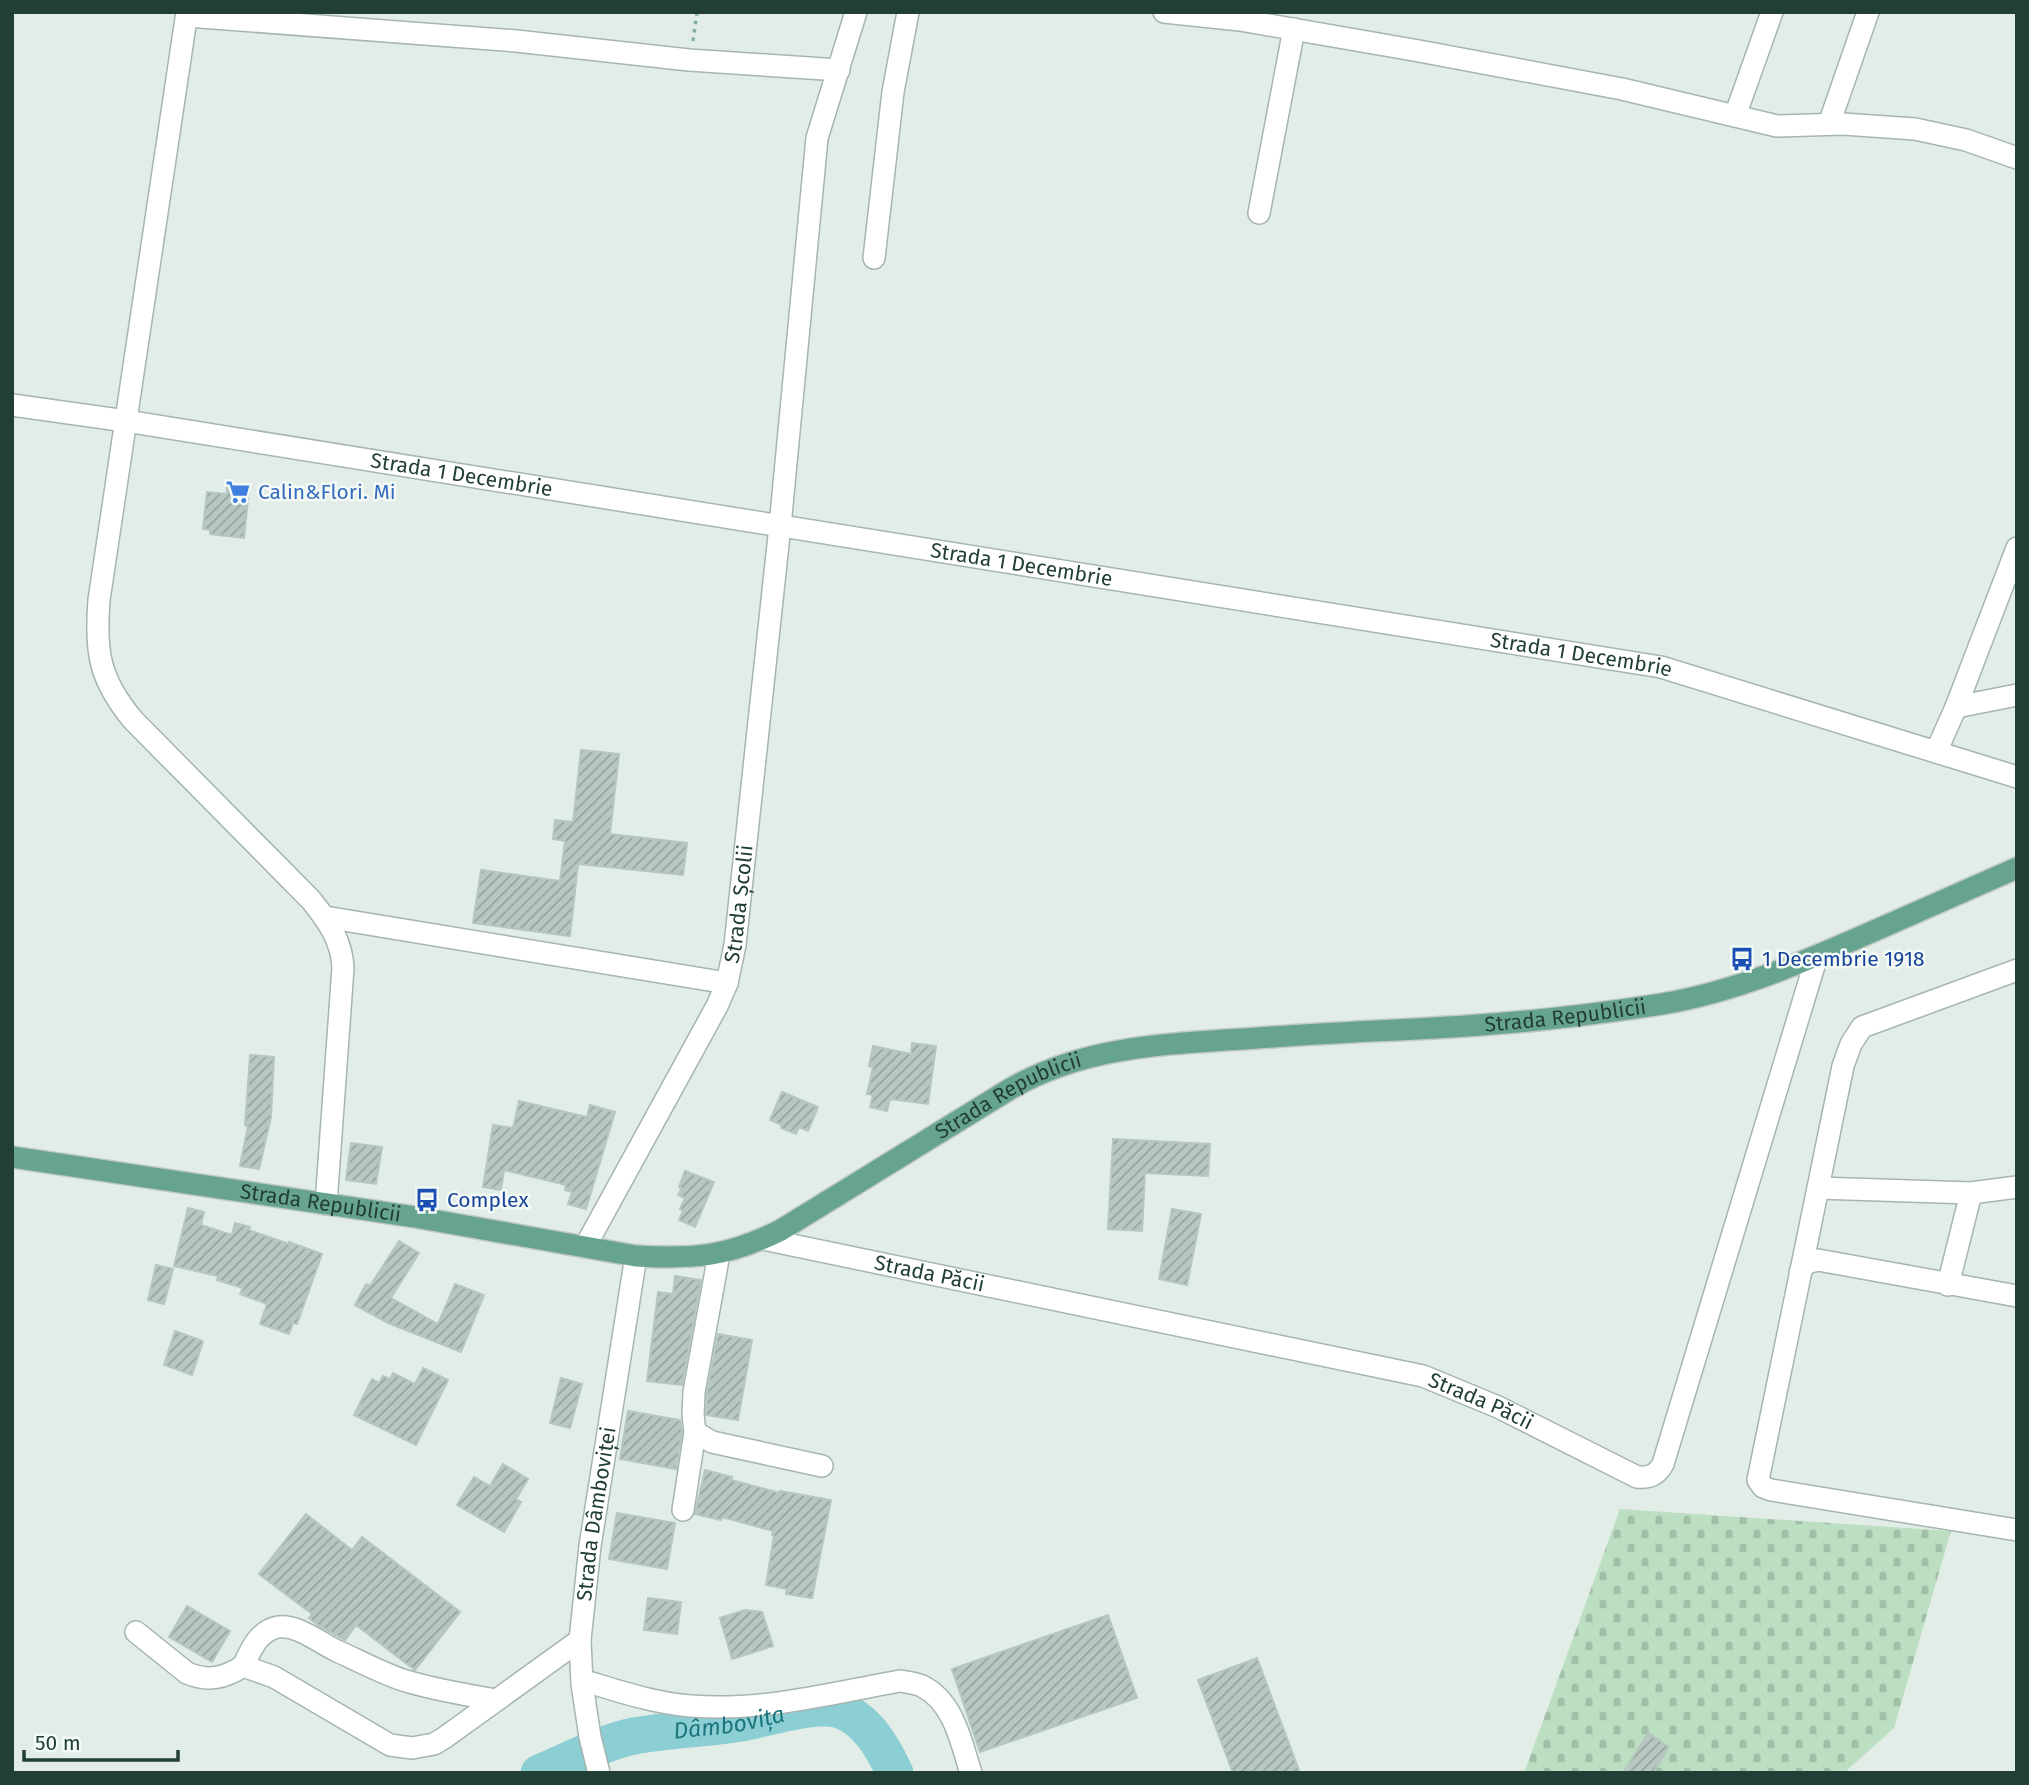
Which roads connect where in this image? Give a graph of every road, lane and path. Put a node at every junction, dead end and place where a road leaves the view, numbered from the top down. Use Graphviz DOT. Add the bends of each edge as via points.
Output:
graph roads {
  1 [pos="697,12"];
  2 [pos="856,12"];
  3 [pos="908,12"];
  4 [pos="1164,12"];
  5 [pos="1772,12"];
  6 [pos="1868,12"];
  7 [pos="187,14"];
  8 [pos="1240,16"];
  9 [pos="1294,29"];
  10 [pos="689,60"];
  11 [pos="839,70"];
  12 [pos="1735,116"];
  13 [pos="1829,124"];
  14 [pos="2017,158"];
  15 [pos="1259,213"];
  16 [pos="874,258"];
  17 [pos="12,405"];
  18 [pos="126,421"];
  19 [pos="780,526"];
  20 [pos="2017,548"];
  21 [pos="2017,695"];
  22 [pos="1956,707"];
  23 [pos="1936,751"];
  24 [pos="2017,778"];
  25 [pos="2017,868"];
  26 [pos="325,917"];
  27 [pos="1817,956"];
  28 [pos="2017,970"];
  29 [pos="727,983"];
  30 [pos="12,1157"];
  31 [pos="2017,1187"];
  32 [pos="1818,1188"];
  33 [pos="1971,1193"];
  34 [pos="326,1204"];
  35 [pos="763,1239"];
  36 [pos="585,1247"];
  37 [pos="719,1254"];
  38 [pos="636,1255"];
  39 [pos="1800,1272"];
  40 [pos="1948,1285"];
  41 [pos="2017,1296"];
  42 [pos="695,1432"];
  43 [pos="822,1466"];
  44 [pos="683,1510"];
  45 [pos="2017,1530"];
  46 [pos="136,1632"];
  47 [pos="580,1640"];
  48 [pos="243,1666"];
  49 [pos="582,1682"];
  50 [pos="496,1700"];
  51 [pos="599,1773"];
  52 [pos="971,1773"];
  1 -- 10 [label="path"];
  2 -- 11 [label="street, Strada Școlii"];
  3 -- 16 [label="street" via="893,92"];
  4 -- 8 [label="street"];
  5 -- 12 [label="street"];
  6 -- 13 [label="street"];
  7 -- 10 [label="street"];
  7 -- 18 [label="street"];
  8 -- 9 [label="street"];
  9 -- 12 [label="street" via="1622,89"];
  9 -- 15 [label="street"];
  10 -- 11 [label="street"];
  11 -- 19 [label="street, Strada Școlii" via="817,138"];
  12 -- 13 [label="street" via="1777,126"];
  13 -- 14 [label="street" via="1915,130 1966,140"];
  17 -- 18 [label="street, Strada 1 Decembrie"];
  18 -- 19 [label="street, Strada 1 Decembrie"];
  18 -- 26 [label="street" via="97,624 101,666 108,684 133,720"];
  19 -- 23 [label="street, Strada 1 Decembrie" via="1661,667"];
  19 -- 29 [label="street, Strada Școlii" via="735,945"];
  20 -- 22 [label="street"];
  21 -- 22 [label="street"];
  22 -- 23 [label="street"];
  23 -- 24 [label="street, Strada 1 Decembrie"];
  25 -- 27 [label="main road, Strada Republicii"];
  26 -- 29 [label="street"];
  26 -- 34 [label="street" via="337,939 343,968"];
  27 -- 35 [label="main road, Strada Republicii" via="1700,996 1601,1012 1503,1023 1149,1046 1073,1060 1019,1083"];
  27 -- 35 [label="street, Strada Păcii" via="1663,1464 1658,1473 1646,1478 1498,1407 1423,1377"];
  28 -- 32 [label="street" via="1862,1027 1843,1066"];
  29 -- 36 [label="street, Strada Școlii"];
  30 -- 34 [label="main road, Strada Republicii"];
  31 -- 33 [label="street"];
  32 -- 33 [label="street"];
  32 -- 39 [label="street"];
  33 -- 40 [label="street"];
  34 -- 36 [label="main road, Strada Republicii"];
  35 -- 37 [label="main road, Strada Republicii"];
  36 -- 38 [label="main road, Strada Republicii"];
  37 -- 38 [label="main road, Strada Republicii"];
  37 -- 42 [label="street" via="694,1392"];
  38 -- 47 [label="street, Strada Dâmboviței" via="590,1546"];
  39 -- 40 [label="street" via="1806,1263 1818,1260"];
  39 -- 45 [label="street" via="1758,1480 1763,1487"];
  40 -- 41 [label="street"];
  42 -- 43 [label="street" via="712,1442"];
  42 -- 44 [label="street"];
  46 -- 48 [label="street" via="195,1677 222,1677"];
  47 -- 49 [label="street, Strada Dâmboviței"];
  47 -- 50 [label="street"];
  48 -- 50 [label="street" via="262,1634 293,1628 404,1681"];
  48 -- 50 [label="street" via="274,1677 390,1745 401,1747 434,1744"];
  49 -- 51 [label="street, Strada Dâmboviței"];
  49 -- 52 [label="street" via="692,1706 769,1705 900,1681 921,1686 947,1709"];
}
